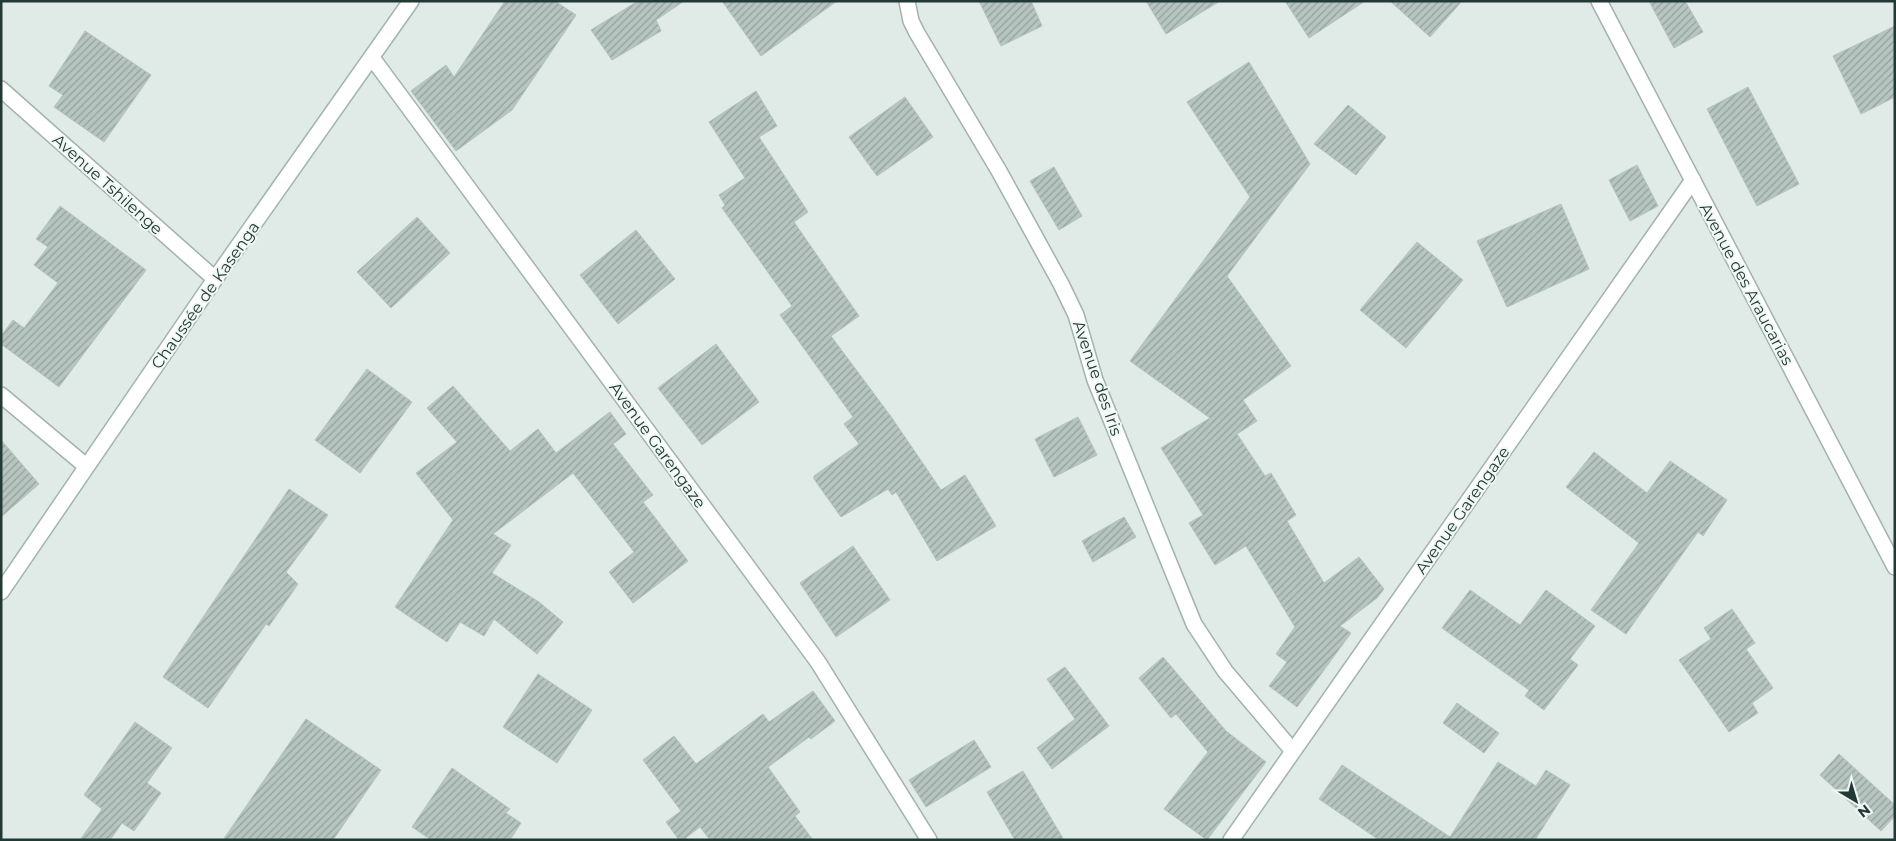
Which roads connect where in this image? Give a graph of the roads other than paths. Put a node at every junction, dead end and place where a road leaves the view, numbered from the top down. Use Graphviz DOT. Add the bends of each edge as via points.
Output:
graph roads {
  1 [pos="411,1"];
  2 [pos="907,1"];
  3 [pos="1599,1"];
  4 [pos="373,59"];
  5 [pos="1,89"];
  6 [pos="1693,180"];
  7 [pos="215,279"];
  8 [pos="1,395"];
  9 [pos="86,466"];
  10 [pos="1895,567"];
  11 [pos="1,592"];
  12 [pos="1292,750"];
  13 [pos="929,840"];
  14 [pos="1231,840"];
  1 -- 4 [label="street, Chaussée de Kasenga"];
  2 -- 12 [label="street, Avenue des Iris" via="917,33 999,171 1072,308 1095,380 1194,624 1225,671"];
  3 -- 6 [label="street, Avenue des Araucarias"];
  4 -- 7 [label="street, Chaussée de Kasenga"];
  4 -- 13 [label="street, Avenue Garengaze" via="818,662"];
  5 -- 7 [label="street, Avenue Tshilenge"];
  6 -- 10 [label="street, Avenue des Araucarias"];
  6 -- 12 [label="street, Avenue Garengaze"];
  7 -- 9 [label="street, Chaussée de Kasenga"];
  8 -- 9 [label="street"];
  9 -- 11 [label="street, Chaussée de Kasenga"];
  12 -- 14 [label="street, Avenue Garengaze"];
}
